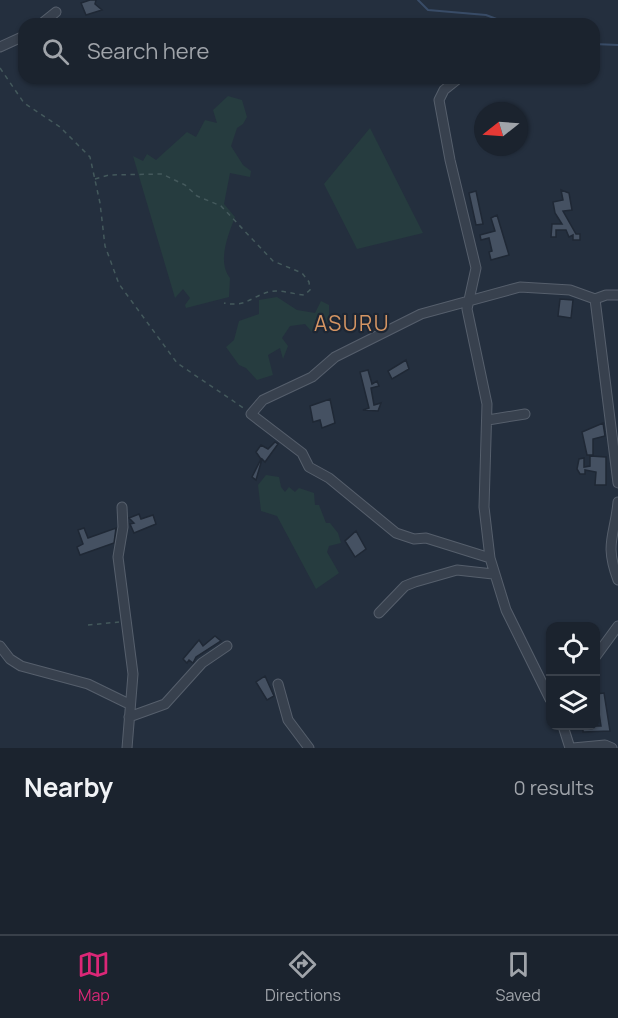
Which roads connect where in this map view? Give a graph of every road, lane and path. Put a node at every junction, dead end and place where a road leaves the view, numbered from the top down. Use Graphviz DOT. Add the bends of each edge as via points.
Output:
graph roads {
  1 [pos="56,12"];
  2 [pos="48,18"];
  3 [pos="18,39"];
  4 [pos="0,47"];
  5 [pos="0,68"];
  6 [pos="452,84"];
  7 [pos="94,180"];
  8 [pos="618,295"];
  9 [pos="595,299"];
  10 [pos="468,300"];
  11 [pos="224,303"];
  12 [pos="252,414"];
  13 [pos="525,414"];
  14 [pos="488,420"];
  15 [pos="616,443"];
  16 [pos="618,483"];
  17 [pos="618,502"];
  18 [pos="122,507"];
  19 [pos="490,558"];
  20 [pos="493,574"];
  21 [pos="618,580"];
  22 [pos="379,613"];
  23 [pos="126,622"];
  24 [pos="88,625"];
  25 [pos="618,626"];
  26 [pos="0,646"];
  27 [pos="227,646"];
  28 [pos="600,651"];
  29 [pos="278,684"];
  30 [pos="546,686"];
  31 [pos="129,704"];
  32 [pos="129,717"];
  33 [pos="565,730"];
  34 [pos="127,748"];
  35 [pos="309,748"];
  36 [pos="572,748"];
  37 [pos="612,748"];
  1 -- 2 [label="street"];
  3 -- 4 [label="street"];
  5 -- 7 [label="path" via="24,103 60,127 86,152"];
  6 -- 10 [label="street" via="439,100 476,268"];
  7 -- 11 [label="path" via="109,175 162,174 221,206 273,261 302,273 309,282 310,290 304,295 266,292 251,302"];
  7 -- 12 [label="path" via="105,246 118,284 177,363"];
  8 -- 9 [label="street"];
  9 -- 10 [label="street" via="570,290 520,287"];
  9 -- 15 [label="street"];
  10 -- 12 [label="street" via="421,314 335,357 320,372 263,400"];
  10 -- 14 [label="street"];
  12 -- 19 [label="street" via="302,453 309,467 329,478 396,533"];
  13 -- 14 [label="street"];
  14 -- 19 [label="street" via="484,507"];
  15 -- 16 [label="street"];
  17 -- 21 [label="street" via="611,529 611,550"];
  18 -- 23 [label="street" via="118,557"];
  19 -- 20 [label="street"];
  20 -- 22 [label="street" via="457,570 415,582 405,586"];
  20 -- 30 [label="street" via="510,619"];
  23 -- 24 [label="path"];
  23 -- 31 [label="street" via="133,674"];
  25 -- 28 [label="street"];
  26 -- 31 [label="street" via="21,666 88,684"];
  27 -- 32 [label="street" via="202,663 165,704"];
  29 -- 35 [label="street" via="288,720"];
  31 -- 32 [label="street"];
  32 -- 34 [label="street"];
  33 -- 36 [label="street"];
  36 -- 37 [label="street"];
}
